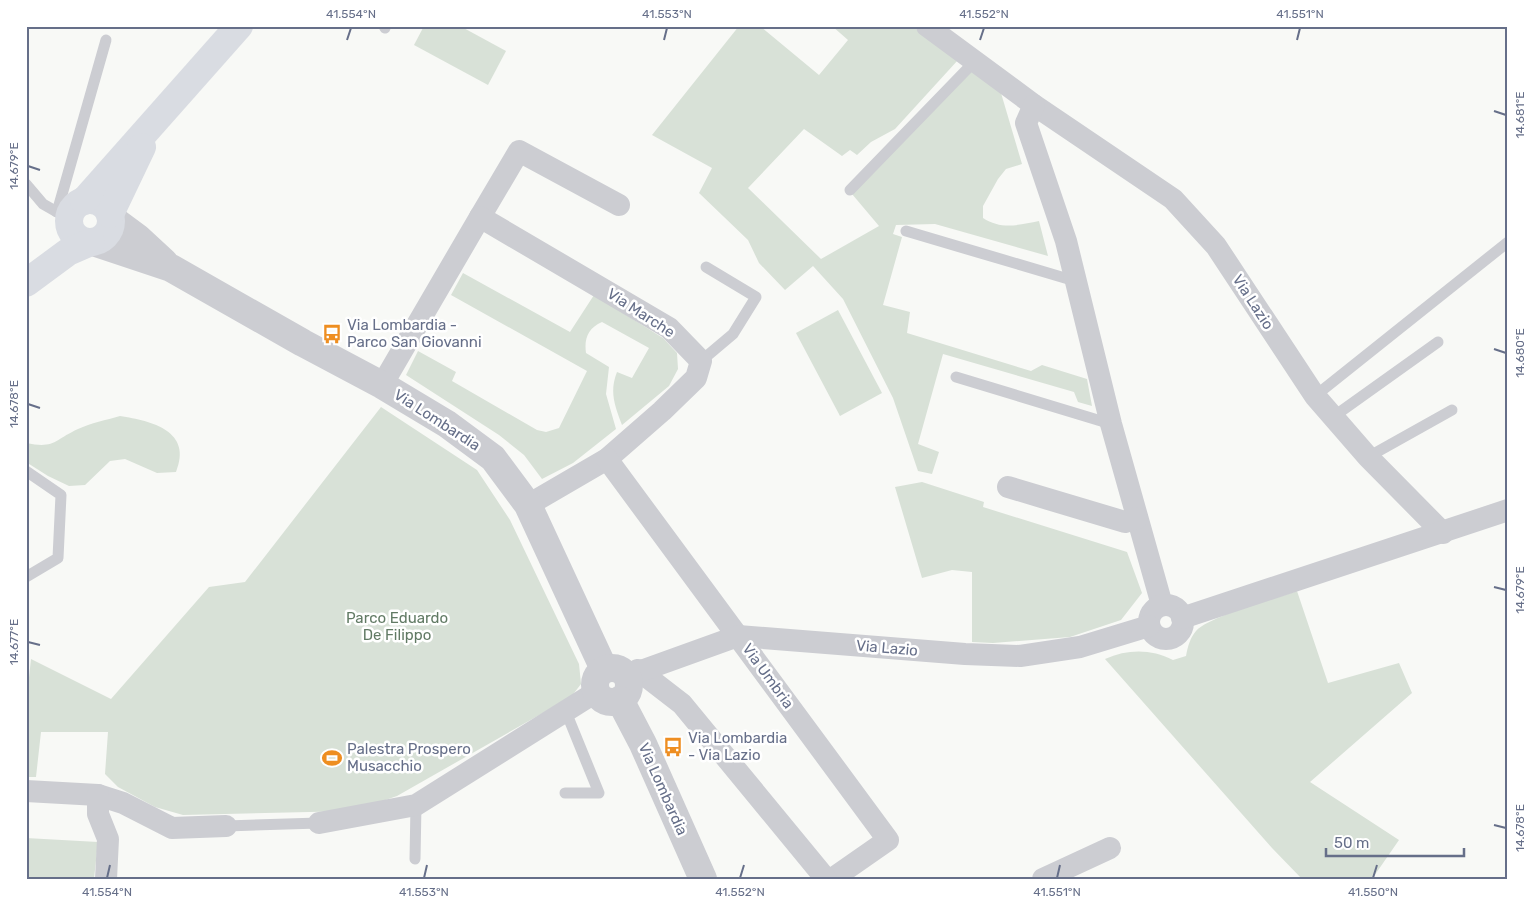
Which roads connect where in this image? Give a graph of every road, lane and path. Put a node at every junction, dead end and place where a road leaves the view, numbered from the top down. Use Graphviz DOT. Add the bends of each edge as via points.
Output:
graph roads {
  1 [pos="239,26"];
  2 [pos="927,26"];
  3 [pos="106,40"];
  4 [pos="974,62"];
  5 [pos="1034,105"];
  6 [pos="152,126"];
  7 [pos="26,184"];
  8 [pos="850,190"];
  9 [pos="619,206"];
  10 [pos="70,212"];
  11 [pos="111,216"];
  12 [pos="480,217"];
  13 [pos="906,231"];
  14 [pos="92,242"];
  15 [pos="1508,242"];
  16 [pos="706,267"];
  17 [pos="171,268"];
  18 [pos="26,270"];
  19 [pos="1075,281"];
  20 [pos="26,283"];
  21 [pos="1438,342"];
  22 [pos="701,361"];
  23 [pos="956,377"];
  24 [pos="382,385"];
  25 [pos="1315,396"];
  26 [pos="1452,410"];
  27 [pos="1333,417"];
  28 [pos="1111,424"];
  29 [pos="1368,457"];
  30 [pos="607,459"];
  31 [pos="26,471"];
  32 [pos="1008,486"];
  33 [pos="528,505"];
  34 [pos="1508,510"];
  35 [pos="1137,518"];
  36 [pos="1443,533"];
  37 [pos="26,577"];
  38 [pos="1162,606"];
  39 [pos="1182,618"];
  40 [pos="1149,626"];
  41 [pos="738,636"];
  42 [pos="617,681"];
  43 [pos="566,712"];
  44 [pos="26,790"];
  45 [pos="565,793"];
  46 [pos="98,795"];
  47 [pos="416,805"];
  48 [pos="320,823"];
  49 [pos="226,826"];
  50 [pos="1110,848"];
  51 [pos="414,859"];
  52 [pos="106,879"];
  53 [pos="703,879"];
  54 [pos="826,879"];
  55 [pos="832,879"];
  56 [pos="1043,879"];
  1 -- 6 [label="main road"];
  2 -- 4 [label="street, Via Lazio"];
  3 -- 10 [label="lane"];
  4 -- 5 [label="street, Via Lazio"];
  4 -- 8 [label="lane"];
  5 -- 19 [label="street" via="1026,123 1066,241"];
  5 -- 25 [label="street, Via Lazio" via="1173,199 1216,246"];
  6 -- 10 [label="main road"];
  6 -- 11 [label="main road"];
  7 -- 10 [label="lane" via="43,204"];
  9 -- 12 [label="street" via="519,151"];
  10 -- 11 [label="main road" via="97,201 108,208"];
  10 -- 14 [label="main road" via="73,234"];
  10 -- 18 [label="main road"];
  11 -- 14 [label="main road" via="107,234"];
  11 -- 17 [label="street, Via Lombardia"];
  12 -- 22 [label="street, Via Marche" via="669,328"];
  12 -- 24 [label="street"];
  13 -- 19 [label="lane"];
  14 -- 17 [label="street, Via Lombardia"];
  14 -- 20 [label="main road" via="68,252"];
  15 -- 25 [label="lane"];
  16 -- 22 [label="lane" via="756,297 733,334"];
  17 -- 24 [label="street, Via Lombardia"];
  19 -- 28 [label="street"];
  21 -- 27 [label="lane"];
  22 -- 30 [label="street" via="696,378"];
  23 -- 28 [label="lane"];
  24 -- 33 [label="street, Via Lombardia" via="447,424 493,458"];
  25 -- 27 [label="street, Via Lazio"];
  26 -- 29 [label="lane"];
  27 -- 29 [label="street, Via Lazio"];
  28 -- 35 [label="street"];
  29 -- 36 [label="street, Via Lazio"];
  30 -- 33 [label="street"];
  30 -- 41 [label="street, Via Umbria"];
  31 -- 37 [label="lane" via="61,495 58,558"];
  32 -- 35 [label="street" via="1125,522"];
  33 -- 42 [label="street, Via Lombardia"];
  34 -- 36 [label="street"];
  35 -- 38 [label="street"];
  36 -- 39 [label="street"];
  38 -- 39 [label="street" via="1172,606"];
  38 -- 40 [label="street" via="1153,611"];
  39 -- 40 [label="street" via="1173,647"];
  40 -- 41 [label="street, Via Lazio" via="1080,648 1020,656"];
  41 -- 42 [label="street, Via Lazio"];
  41 -- 55 [label="street, Via Umbria" via="888,840"];
  42 -- 43 [label="street, Via Lazio"];
  42 -- 53 [label="street, Via Lombardia"];
  42 -- 54 [label="street" via="682,704"];
  43 -- 45 [label="lane" via="599,793"];
  43 -- 47 [label="street, Via Lazio"];
  44 -- 46 [label="street"];
  46 -- 49 [label="street" via="123,803 172,828"];
  46 -- 52 [label="street" via="98,814 108,840"];
  47 -- 48 [label="street"];
  47 -- 51 [label="lane"];
  48 -- 49 [label="lane"];
  50 -- 56 [label="street"];
}
